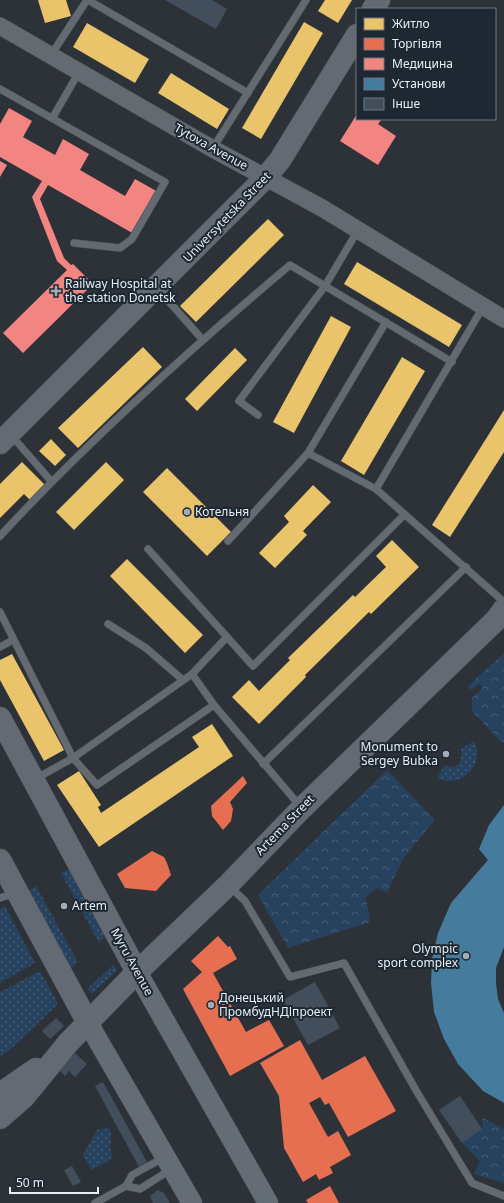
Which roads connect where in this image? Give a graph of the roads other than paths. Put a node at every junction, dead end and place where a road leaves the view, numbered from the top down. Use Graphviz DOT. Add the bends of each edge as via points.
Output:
graph roads {
  1 [pos="87,0"];
  2 [pos="306,0"];
  3 [pos="0,26"];
  4 [pos="356,37"];
  5 [pos="51,55"];
  6 [pos="79,72"];
  7 [pos="0,89"];
  8 [pos="248,93"];
  9 [pos="53,117"];
  10 [pos="213,149"];
  11 [pos="266,177"];
  12 [pos="358,229"];
  13 [pos="74,243"];
  14 [pos="325,286"];
  15 [pos="157,288"];
  16 [pos="483,307"];
  17 [pos="504,319"];
  18 [pos="386,322"];
  19 [pos="202,339"];
  20 [pos="452,362"];
  21 [pos="258,415"];
  22 [pos="5,438"];
  23 [pos="308,453"];
  24 [pos="51,481"];
  25 [pos="376,489"];
  26 [pos="404,514"];
  27 [pos="0,536"];
  28 [pos="228,541"];
  29 [pos="148,549"];
  30 [pos="466,567"];
  31 [pos="504,602"];
  32 [pos="504,609"];
  33 [pos="0,612"];
  34 [pos="108,624"];
  35 [pos="227,637"];
  36 [pos="13,640"];
  37 [pos="0,647"];
  38 [pos="192,674"];
  39 [pos="183,680"];
  40 [pos="214,705"];
  41 [pos="0,718"];
  42 [pos="73,758"];
  43 [pos="263,764"];
  44 [pos="33,780"];
  45 [pos="302,808"];
  46 [pos="0,860"];
  47 [pos="228,885"];
  48 [pos="9,895"];
  49 [pos="138,972"];
  50 [pos="88,1023"];
  51 [pos="68,1043"];
  52 [pos="0,1094"];
  53 [pos="0,1118"];
  54 [pos="169,1163"];
  55 [pos="126,1186"];
  56 [pos="504,1196"];
  57 [pos="95,1203"];
  58 [pos="192,1203"];
  59 [pos="268,1203"];
  1 -- 5 [label="lane"];
  1 -- 8 [label="lane"];
  2 -- 8 [label="lane"];
  3 -- 5 [label="street, Tytova Avenue"];
  4 -- 11 [label="main road, Universytetska Street" via="280,160"];
  5 -- 6 [label="street, Tytova Avenue"];
  6 -- 9 [label="lane"];
  6 -- 10 [label="street, Tytova Avenue"];
  7 -- 9 [label="lane"];
  8 -- 10 [label="lane"];
  9 -- 13 [label="lane" via="165,182 132,239 120,248"];
  10 -- 11 [label="street, Tytova Avenue"];
  11 -- 12 [label="street, Tytova Avenue"];
  11 -- 15 [label="main road, Universytetska Street"];
  12 -- 14 [label="lane"];
  12 -- 16 [label="street, Tytova Avenue"];
  14 -- 18 [label="lane"];
  14 -- 19 [label="lane" via="290,265"];
  14 -- 21 [label="lane" via="240,401"];
  15 -- 19 [label="lane"];
  15 -- 22 [label="main road, Universytetska Street"];
  16 -- 17 [label="street, Tytova Avenue"];
  16 -- 20 [label="lane"];
  18 -- 20 [label="lane"];
  18 -- 23 [label="lane"];
  19 -- 24 [label="lane"];
  20 -- 25 [label="lane"];
  22 -- 24 [label="lane"];
  23 -- 25 [label="lane"];
  23 -- 28 [label="lane"];
  24 -- 27 [label="lane"];
  25 -- 26 [label="lane"];
  26 -- 30 [label="lane"];
  26 -- 35 [label="lane" via="253,666"];
  29 -- 35 [label="lane"];
  30 -- 31 [label="lane"];
  30 -- 43 [label="lane"];
  32 -- 45 [label="main road, Artema Street" via="496,620"];
  33 -- 36 [label="lane"];
  34 -- 39 [label="lane" via="146,648"];
  35 -- 38 [label="lane"];
  36 -- 37 [label="lane"];
  36 -- 42 [label="lane"];
  38 -- 39 [label="lane"];
  38 -- 40 [label="lane"];
  39 -- 42 [label="lane"];
  40 -- 42 [label="lane" via="97,785"];
  40 -- 43 [label="lane"];
  41 -- 44 [label="main road, Myru Avenue"];
  42 -- 44 [label="lane"];
  43 -- 45 [label="lane"];
  44 -- 49 [label="main road, Myru Avenue"];
  45 -- 47 [label="main road, Artema Street"];
  46 -- 48 [label="main road"];
  47 -- 49 [label="main road, Artema Street"];
  47 -- 56 [label="lane" via="245,901 290,977 344,963 472,1183"];
  48 -- 50 [label="main road"];
  49 -- 50 [label="main road, Artema Street"];
  49 -- 59 [label="main road, Myru Avenue"];
  50 -- 51 [label="main road, Artema Street"];
  50 -- 54 [label="main road"];
  51 -- 52 [label="main road, Artema Street"];
  51 -- 53 [label="main road, Artema Street" via="24,1097"];
  54 -- 55 [label="lane" via="132,1175"];
  54 -- 55 [label="lane" via="140,1189"];
  54 -- 58 [label="main road"];
  55 -- 57 [label="lane"];
}
